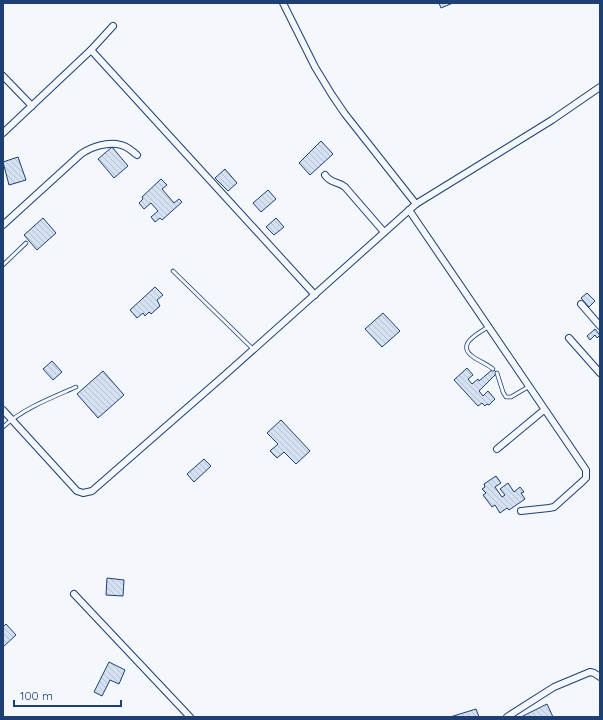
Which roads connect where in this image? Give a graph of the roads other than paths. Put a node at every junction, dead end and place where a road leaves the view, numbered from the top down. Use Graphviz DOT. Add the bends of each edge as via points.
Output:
graph roads {
  1 [pos="283,3"];
  2 [pos="113,26"];
  3 [pos="91,50"];
  4 [pos="3,76"];
  5 [pos="600,87"];
  6 [pos="32,106"];
  7 [pos="3,133"];
  8 [pos="137,155"];
  9 [pos="325,175"];
  10 [pos="416,204"];
  11 [pos="409,210"];
  12 [pos="3,225"];
  13 [pos="384,232"];
  14 [pos="26,243"];
  15 [pos="3,265"];
  16 [pos="174,271"];
  17 [pos="315,295"];
  18 [pos="581,304"];
  19 [pos="600,326"];
  20 [pos="488,327"];
  21 [pos="569,338"];
  22 [pos="253,349"];
  23 [pos="493,369"];
  24 [pos="497,373"];
  25 [pos="600,373"];
  26 [pos="76,387"];
  27 [pos="528,387"];
  28 [pos="3,410"];
  29 [pos="544,410"];
  30 [pos="11,419"];
  31 [pos="3,427"];
  32 [pos="497,449"];
  33 [pos="521,511"];
  34 [pos="74,594"];
  35 [pos="600,677"];
  36 [pos="190,717"];
  37 [pos="507,717"];
  1 -- 10 [label="street" via="315,68 332,95"];
  2 -- 3 [label="street"];
  3 -- 6 [label="street"];
  3 -- 17 [label="street"];
  4 -- 6 [label="street"];
  5 -- 10 [label="street" via="552,120"];
  6 -- 7 [label="street"];
  8 -- 12 [label="street" via="118,144 96,146 87,150"];
  9 -- 13 [label="street" via="330,181 345,187"];
  10 -- 11 [label="street"];
  11 -- 13 [label="street"];
  11 -- 20 [label="street"];
  13 -- 17 [label="street"];
  14 -- 15 [label="lane"];
  16 -- 22 [label="lane"];
  17 -- 22 [label="street"];
  18 -- 19 [label="street"];
  20 -- 23 [label="lane" via="469,340 466,349 472,356"];
  20 -- 27 [label="street"];
  21 -- 25 [label="street"];
  22 -- 30 [label="street" via="97,488 87,493 77,491"];
  24 -- 27 [label="lane" via="506,397 511,397"];
  26 -- 30 [label="lane"];
  27 -- 29 [label="street"];
  28 -- 30 [label="street"];
  29 -- 32 [label="street"];
  29 -- 33 [label="street" via="586,470 586,478 554,507"];
  30 -- 31 [label="lane"];
  34 -- 36 [label="street"];
  35 -- 37 [label="street" via="590,672 554,687"];
}
